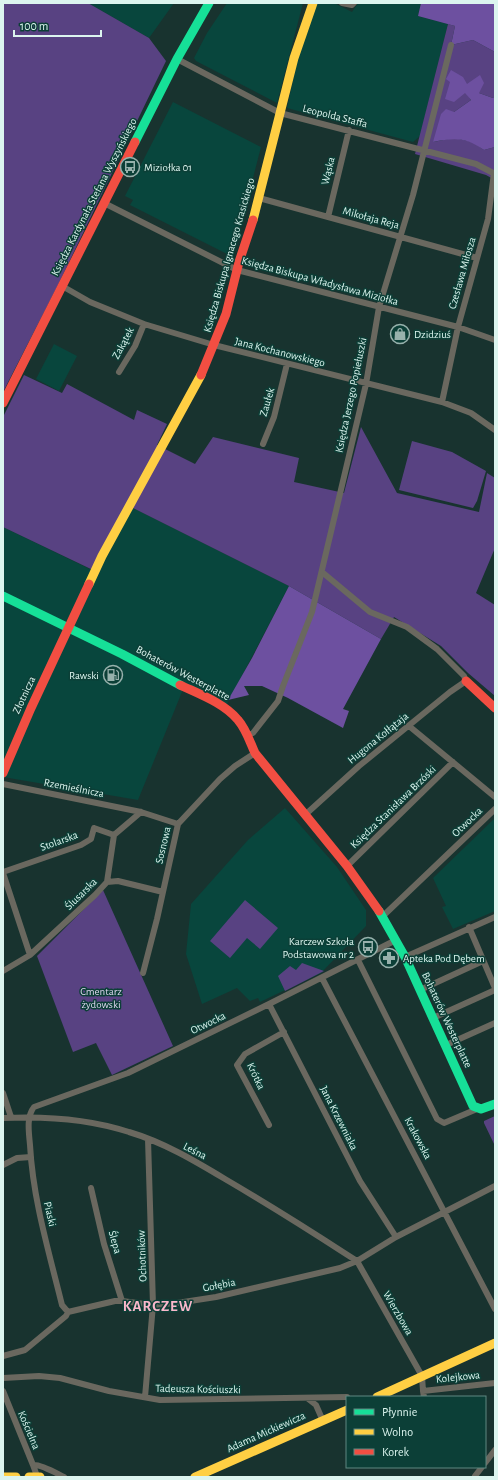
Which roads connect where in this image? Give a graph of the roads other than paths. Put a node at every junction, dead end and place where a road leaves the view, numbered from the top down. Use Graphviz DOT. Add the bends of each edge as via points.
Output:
graph roads {
  1 [pos="209,3"];
  2 [pos="313,3"];
  3 [pos="342,3"];
  4 [pos="354,3"];
  5 [pos="451,45"];
  6 [pos="177,59"];
  7 [pos="280,113"];
  8 [pos="349,130"];
  9 [pos="425,150"];
  10 [pos="494,174"];
  11 [pos="259,198"];
  12 [pos="104,203"];
  13 [pos="328,217"];
  14 [pos="401,236"];
  15 [pos="477,258"];
  16 [pos="237,270"];
  17 [pos="62,286"];
  18 [pos="379,307"];
  19 [pos="144,324"];
  20 [pos="458,327"];
  21 [pos="495,340"];
  22 [pos="214,345"];
  23 [pos="288,364"];
  24 [pos="119,372"];
  25 [pos="366,384"];
  26 [pos="442,402"];
  27 [pos="3,403"];
  28 [pos="495,430"];
  29 [pos="263,444"];
  30 [pos="322,572"];
  31 [pos="3,596"];
  32 [pos="68,628"];
  33 [pos="466,681"];
  34 [pos="495,708"];
  35 [pos="409,726"];
  36 [pos="247,735"];
  37 [pos="255,753"];
  38 [pos="453,762"];
  39 [pos="3,773"];
  40 [pos="3,784"];
  41 [pos="495,797"];
  42 [pos="495,809"];
  43 [pos="141,812"];
  44 [pos="306,814"];
  45 [pos="178,824"];
  46 [pos="114,835"];
  47 [pos="347,866"];
  48 [pos="3,872"];
  49 [pos="107,882"];
  50 [pos="163,892"];
  51 [pos="383,916"];
  52 [pos="495,917"];
  53 [pos="469,927"];
  54 [pos="396,940"];
  55 [pos="30,955"];
  56 [pos="405,957"];
  57 [pos="358,960"];
  58 [pos="483,961"];
  59 [pos="3,971"];
  60 [pos="143,973"];
  61 [pos="322,978"];
  62 [pos="495,989"];
  63 [pos="420,990"];
  64 [pos="269,1004"];
  65 [pos="433,1018"];
  66 [pos="495,1023"];
  67 [pos="284,1032"];
  68 [pos="446,1045"];
  69 [pos="3,1093"];
  70 [pos="495,1104"];
  71 [pos="477,1109"];
  72 [pos="11,1117"];
  73 [pos="3,1118"];
  74 [pos="29,1118"];
  75 [pos="269,1125"];
  76 [pos="148,1139"];
  77 [pos="31,1157"];
  78 [pos="3,1165"];
  79 [pos="495,1186"];
  80 [pos="90,1188"];
  81 [pos="445,1211"];
  82 [pos="396,1237"];
  83 [pos="357,1261"];
  84 [pos="122,1301"];
  85 [pos="153,1304"];
  86 [pos="495,1309"];
  87 [pos="68,1312"];
  88 [pos="495,1343"];
  89 [pos="3,1356"];
  90 [pos="422,1376"];
  91 [pos="3,1378"];
  92 [pos="495,1383"];
  93 [pos="3,1391"];
  94 [pos="423,1394"];
  95 [pos="379,1396"];
  96 [pos="145,1397"];
  97 [pos="346,1397"];
  98 [pos="307,1398"];
  99 [pos="346,1410"];
  100 [pos="323,1421"];
  101 [pos="495,1450"];
  102 [pos="488,1456"];
  103 [pos="34,1466"];
  104 [pos="481,1468"];
  105 [pos="201,1476"];
  106 [pos="475,1476"];
  107 [pos="4,1477"];
  108 [pos="16,1477"];
  109 [pos="35,1477"];
  110 [pos="64,1477"];
  1 -- 6 [label="street, Księdza Kardynała Stefana Wyszyńskiego"];
  2 -- 7 [label="street, Księdza Biskupa Ignacego Krasickiego" via="302,32"];
  3 -- 4 [label="street"];
  5 -- 9 [label="street, Księdza Jerzego Popiełuszki"];
  6 -- 7 [label="street, Leopolda Staffa"];
  6 -- 12 [label="street, Księdza Kardynała Stefana Wyszyńskiego"];
  7 -- 8 [label="street, Leopolda Staffa"];
  7 -- 11 [label="street, Księdza Biskupa Ignacego Krasickiego"];
  8 -- 9 [label="street, Leopolda Staffa"];
  8 -- 13 [label="street, Wąska"];
  9 -- 10 [label="street, Leopolda Staffa" via="476,164"];
  9 -- 14 [label="street, Księdza Jerzego Popiełuszki"];
  10 -- 15 [label="street, Czesława Miłosza" via="488,219"];
  11 -- 13 [label="street, Mikołaja Reja"];
  11 -- 16 [label="street, Księdza Biskupa Ignacego Krasickiego"];
  12 -- 16 [label="street, Księdza Biskupa Władysława Miziołka"];
  12 -- 17 [label="street, Księdza Kardynała Stefana Wyszyńskiego"];
  13 -- 14 [label="street, Mikołaja Reja"];
  14 -- 15 [label="street, Mikołaja Reja"];
  14 -- 18 [label="street, Księdza Jerzego Popiełuszki"];
  15 -- 20 [label="street, Czesława Miłosza"];
  16 -- 18 [label="street, Księdza Biskupa Władysława Miziołka"];
  16 -- 22 [label="street, Księdza Biskupa Ignacego Krasickiego" via="226,314"];
  17 -- 19 [label="street, Jana Kochanowskiego" via="90,302"];
  17 -- 27 [label="street, Księdza Kardynała Stefana Wyszyńskiego"];
  18 -- 20 [label="street, Księdza Biskupa Władysława Miziołka"];
  18 -- 25 [label="street, Księdza Jerzego Popiełuszki"];
  19 -- 22 [label="street, Jana Kochanowskiego"];
  19 -- 24 [label="street, Zakątek" via="135,346"];
  20 -- 21 [label="street, Księdza Biskupa Władysława Miziołka"];
  20 -- 26 [label="street, Czesława Miłosza"];
  22 -- 23 [label="street, Jana Kochanowskiego"];
  22 -- 32 [label="street, Księdza Biskupa Ignacego Krasickiego" via="199,380 102,556"];
  23 -- 25 [label="street, Jana Kochanowskiego"];
  23 -- 29 [label="street, Zaułek" via="274,417"];
  25 -- 26 [label="street, Jana Kochanowskiego"];
  25 -- 30 [label="street, Księdza Jerzego Popiełuszki"];
  26 -- 28 [label="street, Jana Kochanowskiego" via="471,413"];
  30 -- 33 [label="street" via="370,612 407,627 437,649"];
  30 -- 36 [label="street, Księdza Jerzego Popiełuszki" via="312,612 278,701 252,733"];
  31 -- 32 [label="street, Bohaterów Westerplatte"];
  32 -- 36 [label="street, Bohaterów Westerplatte" via="225,708 238,720"];
  32 -- 39 [label="street, Złotnicza"];
  33 -- 34 [label="street"];
  33 -- 35 [label="street, Hugona Kołłątaja"];
  35 -- 38 [label="street"];
  35 -- 44 [label="street, Hugona Kołłątaja" via="359,766"];
  36 -- 37 [label="street, Bohaterów Westerplatte"];
  37 -- 44 [label="street, Bohaterów Westerplatte"];
  37 -- 45 [label="street, Sosnowa" via="220,779"];
  38 -- 41 [label="street"];
  38 -- 47 [label="street, Księdza Stanisława Brzóski"];
  40 -- 43 [label="street, Rzemieślnicza"];
  42 -- 51 [label="street, Otwocka"];
  43 -- 45 [label="street, Rzemieślnicza"];
  43 -- 46 [label="street"];
  44 -- 47 [label="street, Bohaterów Westerplatte"];
  45 -- 50 [label="street, Sosnowa"];
  46 -- 48 [label="street, Stolarska" via="94,828 91,839 81,845"];
  46 -- 49 [label="street, Ślusarska"];
  47 -- 51 [label="street, Bohaterów Westerplatte"];
  48 -- 55 [label="street"];
  49 -- 50 [label="street" via="118,881"];
  49 -- 55 [label="street, Ślusarska"];
  50 -- 60 [label="street, Sosnowa"];
  51 -- 54 [label="street, Bohaterów Westerplatte"];
  52 -- 53 [label="street"];
  53 -- 56 [label="street"];
  53 -- 58 [label="street"];
  54 -- 56 [label="street, Bohaterów Westerplatte"];
  54 -- 57 [label="street, Otwocka"];
  55 -- 59 [label="street, Ślusarska"];
  56 -- 63 [label="street, Bohaterów Westerplatte"];
  57 -- 61 [label="street, Otwocka"];
  57 -- 71 [label="street" via="437,1119 444,1123"];
  58 -- 62 [label="street"];
  58 -- 63 [label="street"];
  61 -- 64 [label="street, Otwocka"];
  61 -- 81 [label="street, Krakowska"];
  62 -- 65 [label="street"];
  63 -- 65 [label="street, Bohaterów Westerplatte"];
  64 -- 67 [label="street, Jana Krzewniaka"];
  64 -- 74 [label="street, Otwocka" via="128,1073 38,1104"];
  65 -- 68 [label="street, Bohaterów Westerplatte"];
  66 -- 68 [label="street"];
  67 -- 75 [label="street, Krótka" via="245,1054 237,1064"];
  67 -- 82 [label="street, Jana Krzewniaka" via="360,1180"];
  68 -- 71 [label="street, Bohaterów Westerplatte" via="473,1106"];
  69 -- 72 [label="street"];
  70 -- 71 [label="street"];
  72 -- 73 [label="street, Leśna"];
  72 -- 74 [label="street, Leśna"];
  74 -- 76 [label="street, Leśna" via="90,1122"];
  74 -- 77 [label="street, Piaski"];
  76 -- 83 [label="street, Leśna" via="249,1193"];
  76 -- 85 [label="street, Ochotników"];
  77 -- 78 [label="street" via="17,1158"];
  77 -- 87 [label="street, Piaski" via="37,1206 62,1305"];
  79 -- 81 [label="street"];
  80 -- 84 [label="street, Ślepa"];
  81 -- 82 [label="street"];
  81 -- 86 [label="street, Krakowska"];
  82 -- 83 [label="street, Gołębia"];
  83 -- 85 [label="street, Gołębia" via="340,1268 216,1297"];
  83 -- 90 [label="street, Wierzbowa"];
  84 -- 85 [label="street, Gołębia"];
  84 -- 87 [label="street, Gołębia"];
  85 -- 96 [label="street, Ochotników"];
  87 -- 89 [label="street" via="25,1350"];
  88 -- 90 [label="street"];
  90 -- 94 [label="street"];
  90 -- 95 [label="street"];
  91 -- 96 [label="street, Tadeusza Kościuszki" via="60,1378 108,1391"];
  92 -- 94 [label="street, Kolejkowa"];
  93 -- 103 [label="street, Kościelna"];
  96 -- 98 [label="street, Tadeusza Kościuszki" via="160,1400"];
  97 -- 98 [label="street, Tadeusza Kościuszki"];
  98 -- 100 [label="street" via="316,1405"];
  99 -- 100 [label="street, Adama Mickiewicza"];
  100 -- 105 [label="street, Adama Mickiewicza"];
  101 -- 102 [label="street"];
  103 -- 109 [label="street, Kościelna"];
  103 -- 110 [label="street" via="41,1466"];
  104 -- 106 [label="street"];
  107 -- 108 [label="street"];
}
